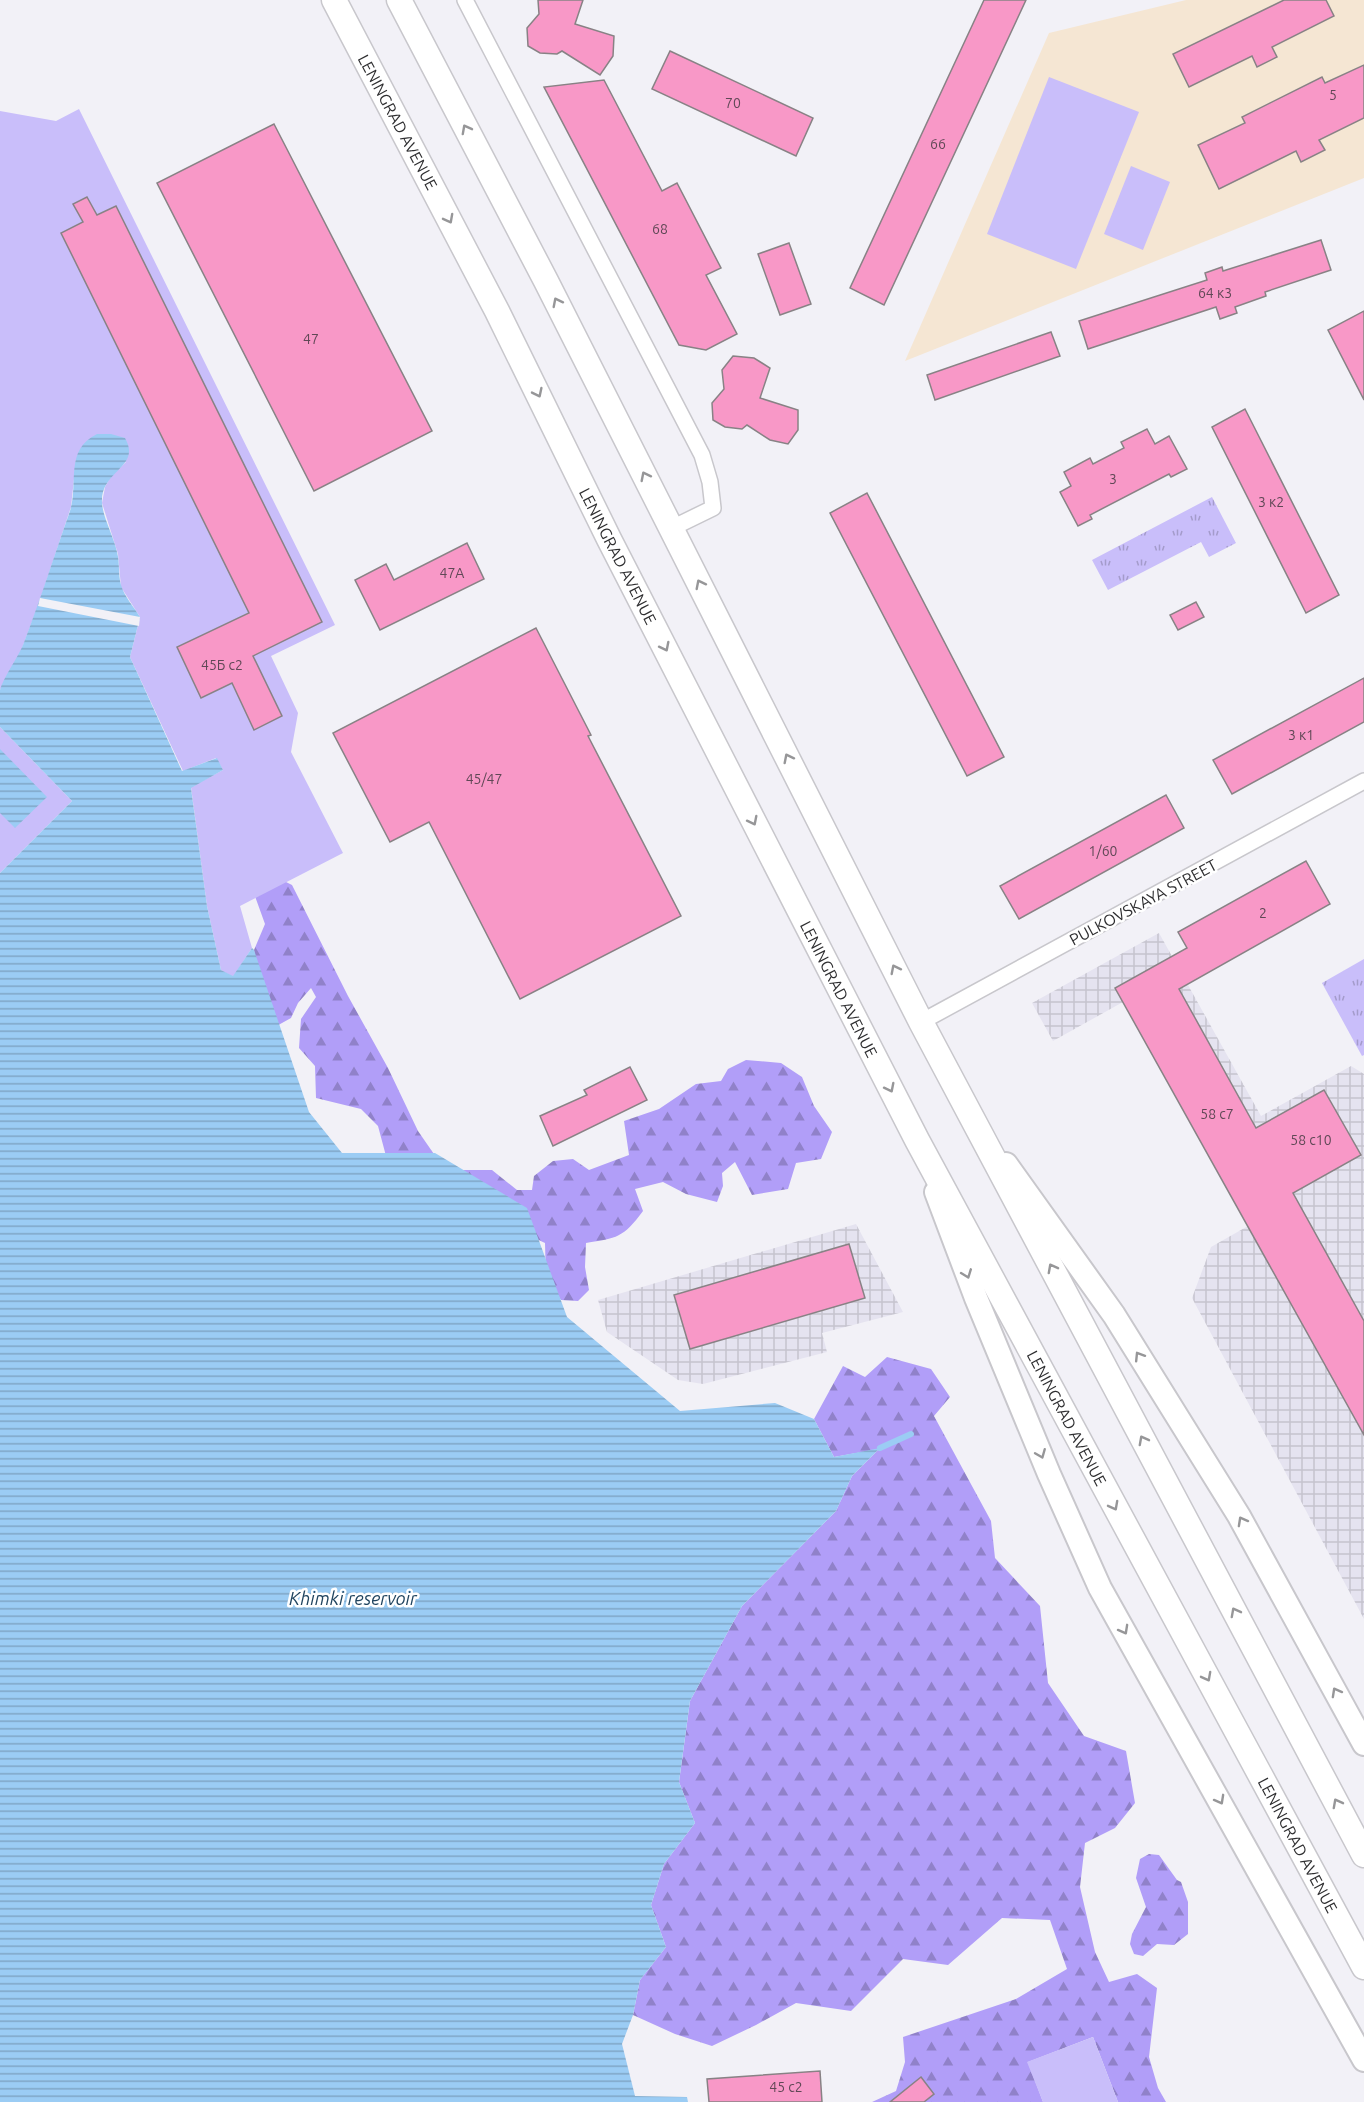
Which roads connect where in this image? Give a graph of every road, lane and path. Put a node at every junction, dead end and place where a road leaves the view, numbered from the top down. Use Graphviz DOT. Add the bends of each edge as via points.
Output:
graph roads {
  1 [pos="334,0"];
  2 [pos="399,0"];
  3 [pos="465,0"];
  4 [pos="672,528"];
  5 [pos="1364,781"];
  6 [pos="921,1022"];
  7 [pos="969,1113"];
  8 [pos="917,1140"];
  9 [pos="1364,1743"];
  10 [pos="1364,1855"];
  11 [pos="1364,1967"];
  12 [pos="1364,2060"];
  1 -- 8 [label="main road, LENINGRAD AVENUE, one-way" via="498,311 620,560"];
  4 -- 2 [label="main road, one-way"];
  3 -- 4 [label="street" via="702,455 713,508"];
  6 -- 4 [label="main road, one-way"];
  5 -- 6 [label="street, PULKOVSKAYA STREET"];
  6 -- 7 [label="main road"];
  9 -- 7 [label="main road, one-way" via="1239,1515 1114,1315"];
  10 -- 7 [label="main road, one-way"];
  8 -- 11 [label="main road, LENINGRAD AVENUE, one-way"];
  8 -- 12 [label="main road, one-way" via="976,1298 1100,1588"];
}
